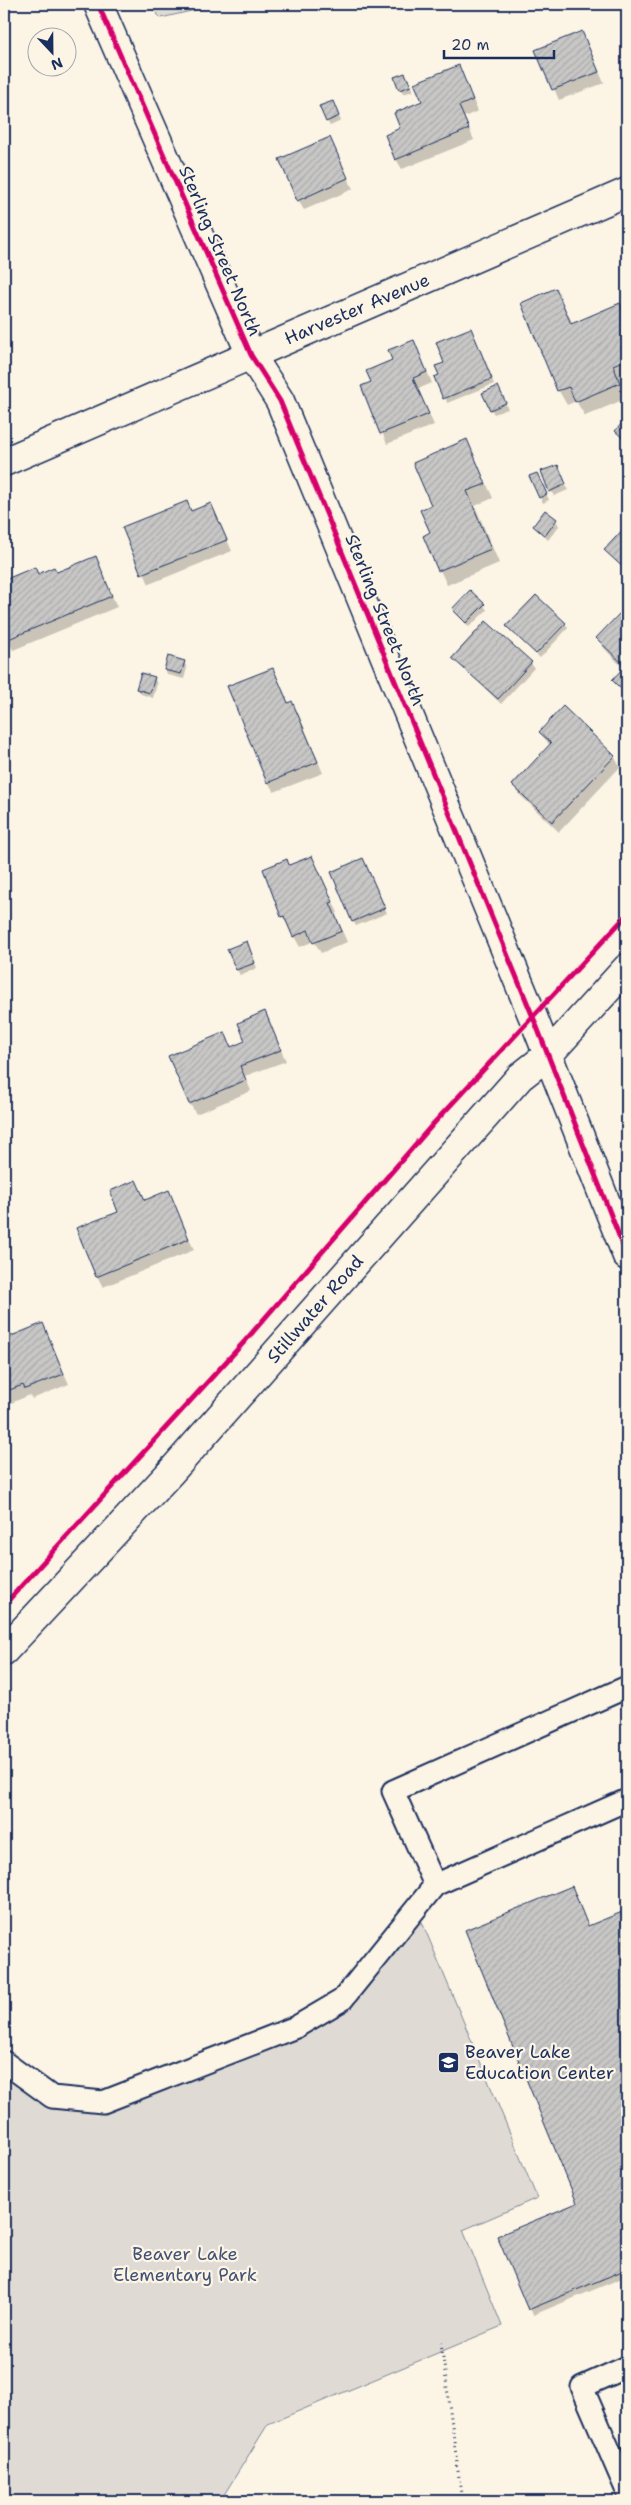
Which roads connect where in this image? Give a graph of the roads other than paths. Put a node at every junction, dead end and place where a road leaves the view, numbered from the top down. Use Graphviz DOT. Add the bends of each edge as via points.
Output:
graph roads {
  1 [pos="98,4"];
  2 [pos="627,192"];
  3 [pos="251,355"];
  4 [pos="4,462"];
  5 [pos="627,968"];
  6 [pos="548,1055"];
  7 [pos="627,1256"];
  8 [pos="4,1651"];
  9 [pos="627,1687"];
  10 [pos="627,1800"];
  11 [pos="436,1885"];
  12 [pos="4,2062"];
  13 [pos="627,2367"];
  14 [pos="627,2491"];
  1 -- 3 [label="street, Sterling Street North"];
  2 -- 3 [label="street, Harvester Avenue"];
  3 -- 4 [label="street, Harvester Avenue"];
  3 -- 6 [label="street, Sterling Street North" via="280,401"];
  5 -- 6 [label="street, Stillwater Road"];
  6 -- 7 [label="street, Sterling Street North"];
  6 -- 8 [label="street, Stillwater Road" via="520,1077 170,1473"];
  9 -- 11 [label="lane" via="393,1791"];
  10 -- 11 [label="lane"];
  11 -- 12 [label="lane" via="342,2000 296,2027 103,2102 52,2096"];
  13 -- 14 [label="lane" via="582,2387"];
}
